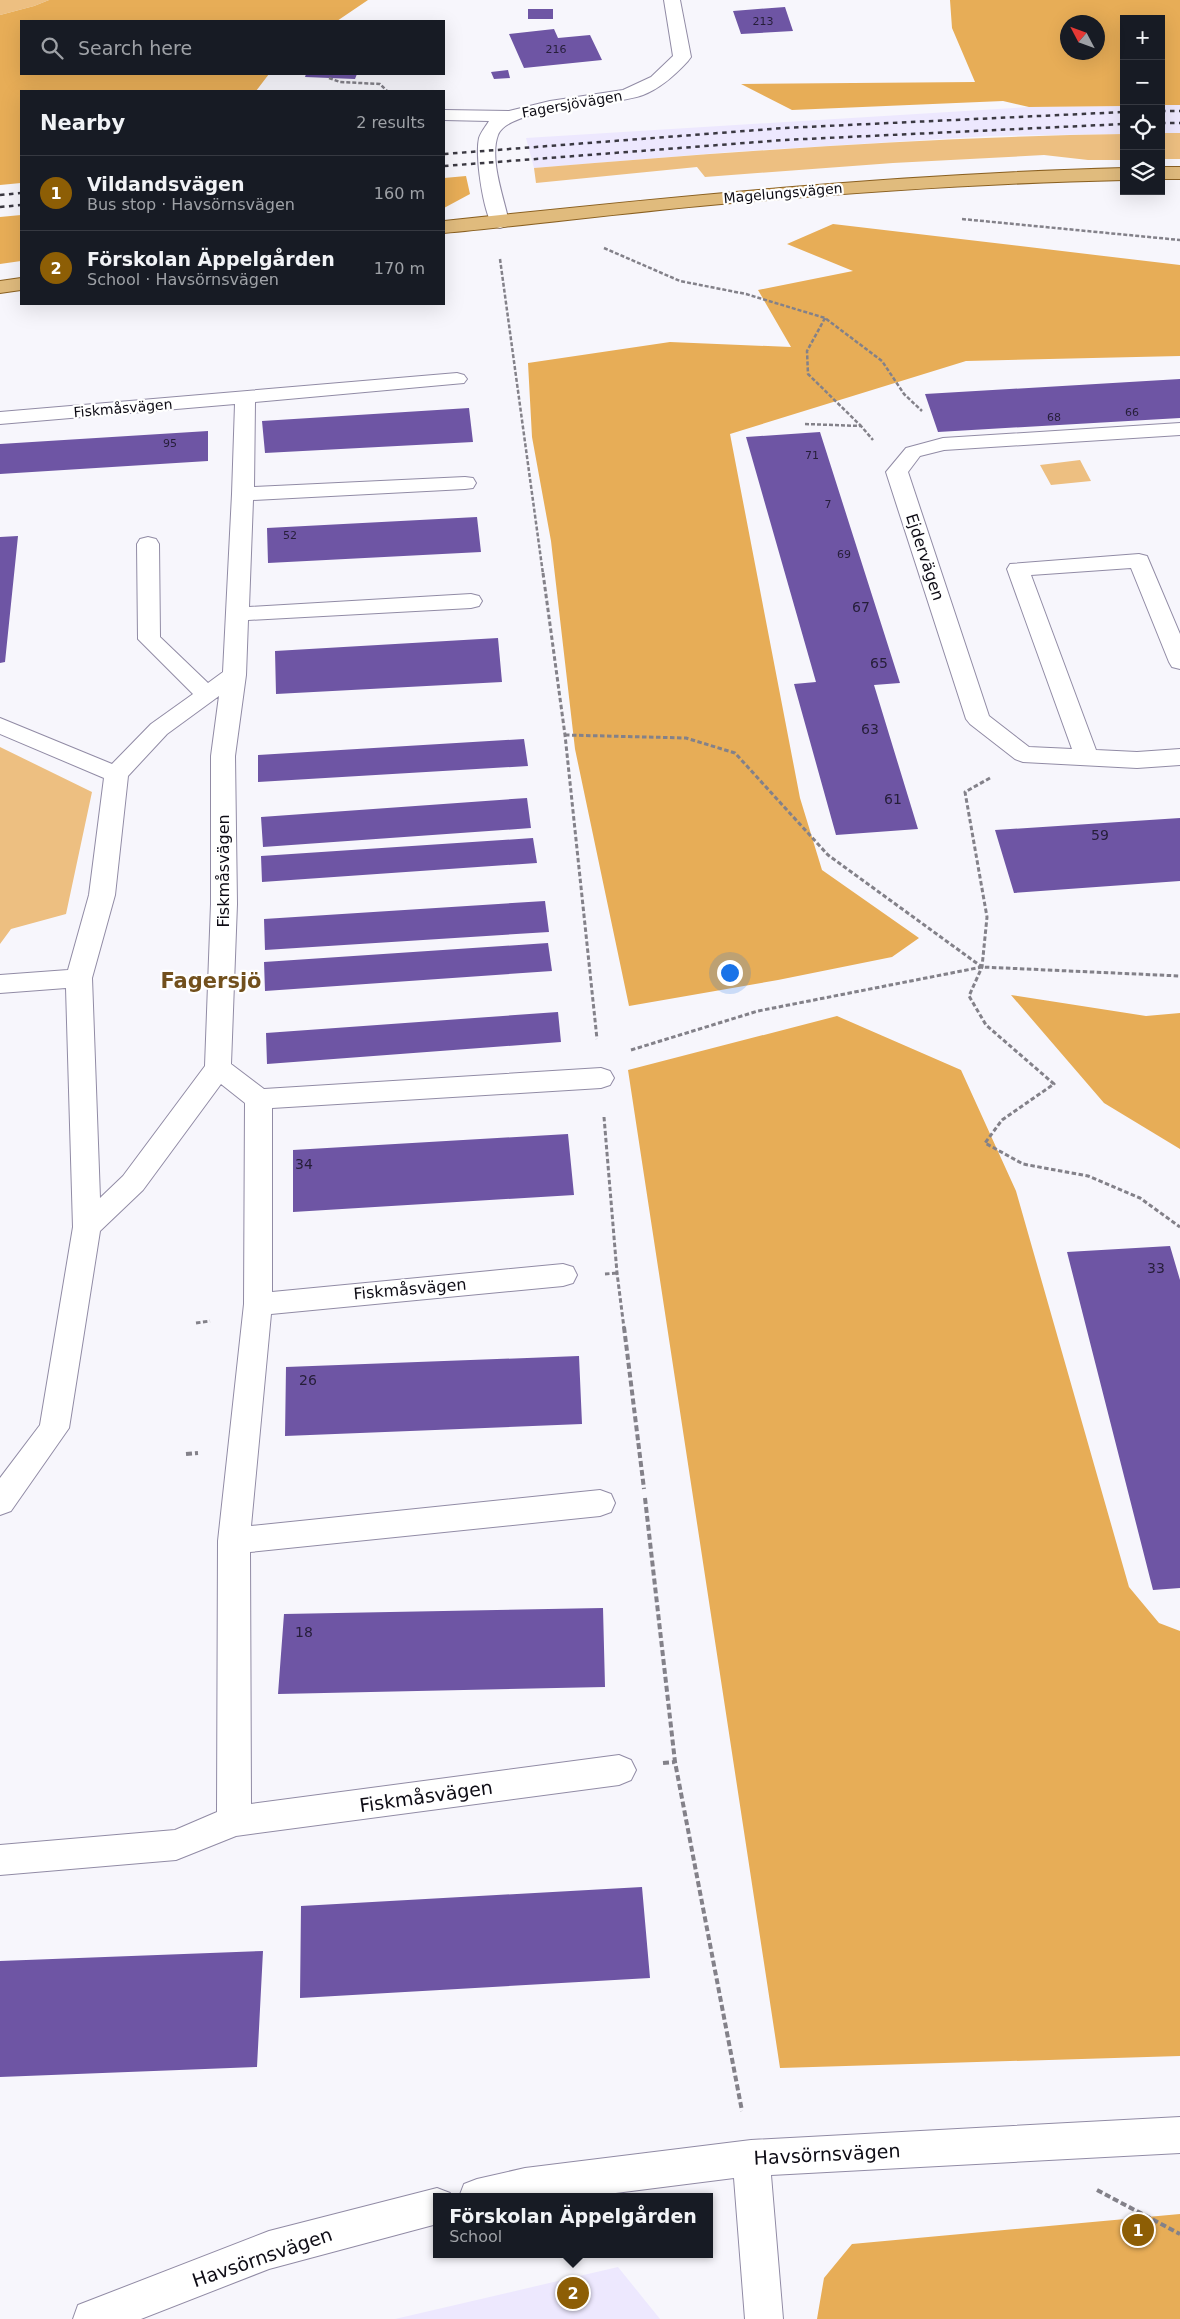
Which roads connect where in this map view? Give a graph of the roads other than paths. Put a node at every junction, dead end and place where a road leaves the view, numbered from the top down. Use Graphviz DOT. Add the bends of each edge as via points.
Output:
graph roads {
  1 [pos="672,0"];
  2 [pos="445,115"];
  3 [pos="508,116"];
  4 [pos="1165,173"];
  5 [pos="1180,173"];
  6 [pos="1120,174"];
  7 [pos="500,222"];
  8 [pos="445,228"];
  9 [pos="20,284"];
  10 [pos="0,287"];
  11 [pos="457,379"];
  12 [pos="245,398"];
  13 [pos="0,418"];
  14 [pos="1180,429"];
  15 [pos="465,483"];
  16 [pos="243,494"];
  17 [pos="148,544"];
  18 [pos="471,601"];
  19 [pos="237,614"];
  20 [pos="1180,662"];
  21 [pos="234,675"];
  22 [pos="207,694"];
  23 [pos="0,725"];
  24 [pos="1180,757"];
  25 [pos="1087,758"];
  26 [pos="116,774"];
  27 [pos="79,978"];
  28 [pos="0,984"];
  29 [pos="218,1068"];
  30 [pos="600,1069"];
  31 [pos="259,1099"];
  32 [pos="87,1226"];
  33 [pos="563,1275"];
  34 [pos="258,1304"];
  35 [pos="0,1502"];
  36 [pos="600,1503"];
  37 [pos="234,1541"];
  38 [pos="619,1770"];
  39 [pos="234,1821"];
  40 [pos="0,1860"];
  41 [pos="1180,2134"];
  42 [pos="751,2158"];
  43 [pos="494,2193"];
  44 [pos="433,2207"];
  45 [pos="92,2319"];
  46 [pos="764,2319"];
  1 -- 3 [label="street, Fagersjövägen" via="682,57 665,76 628,95 531,109"];
  2 -- 3 [label="street"];
  3 -- 7 [label="street, Fagersjövägen" via="492,126 487,150"];
  4 -- 5 [label="main road"];
  6 -- 7 [label="main road, Magelungsvägen" via="798,190"];
  7 -- 8 [label="main road, Magelungsvägen"];
  9 -- 10 [label="main road"];
  11 -- 12 [label="street, Fiskmåsvägen"];
  12 -- 13 [label="street, Fiskmåsvägen"];
  12 -- 16 [label="street, Fiskmåsvägen"];
  14 -- 25 [label="street, Ejdervägen" via="953,443 923,449 897,472 978,718 1023,754"];
  15 -- 16 [label="street"];
  16 -- 19 [label="street, Fiskmåsvägen"];
  17 -- 22 [label="street" via="149,639"];
  18 -- 19 [label="street"];
  19 -- 21 [label="street, Fiskmåsvägen"];
  20 -- 25 [label="street" via="1139,561 1018,569"];
  21 -- 22 [label="street"];
  21 -- 29 [label="street, Fiskmåsvägen" via="223,756 224,904"];
  22 -- 26 [label="street" via="159,729"];
  23 -- 26 [label="street"];
  24 -- 25 [label="street" via="1137,760"];
  26 -- 27 [label="street" via="102,895"];
  27 -- 28 [label="street"];
  27 -- 32 [label="street"];
  29 -- 31 [label="street"];
  29 -- 32 [label="street" via="133,1183"];
  30 -- 31 [label="street"];
  31 -- 34 [label="street"];
  32 -- 35 [label="street" via="54,1428"];
  33 -- 34 [label="street, Fiskmåsvägen"];
  34 -- 37 [label="street"];
  36 -- 37 [label="street"];
  37 -- 39 [label="street"];
  38 -- 39 [label="street, Fiskmåsvägen"];
  39 -- 40 [label="street, Fiskmåsvägen" via="176,1845"];
  41 -- 42 [label="street, Havsörnsvägen"];
  42 -- 43 [label="street, Havsörnsvägen" via="525,2186"];
  42 -- 46 [label="street"];
  44 -- 45 [label="street, Havsörnsvägen" via="269,2250"];
}
